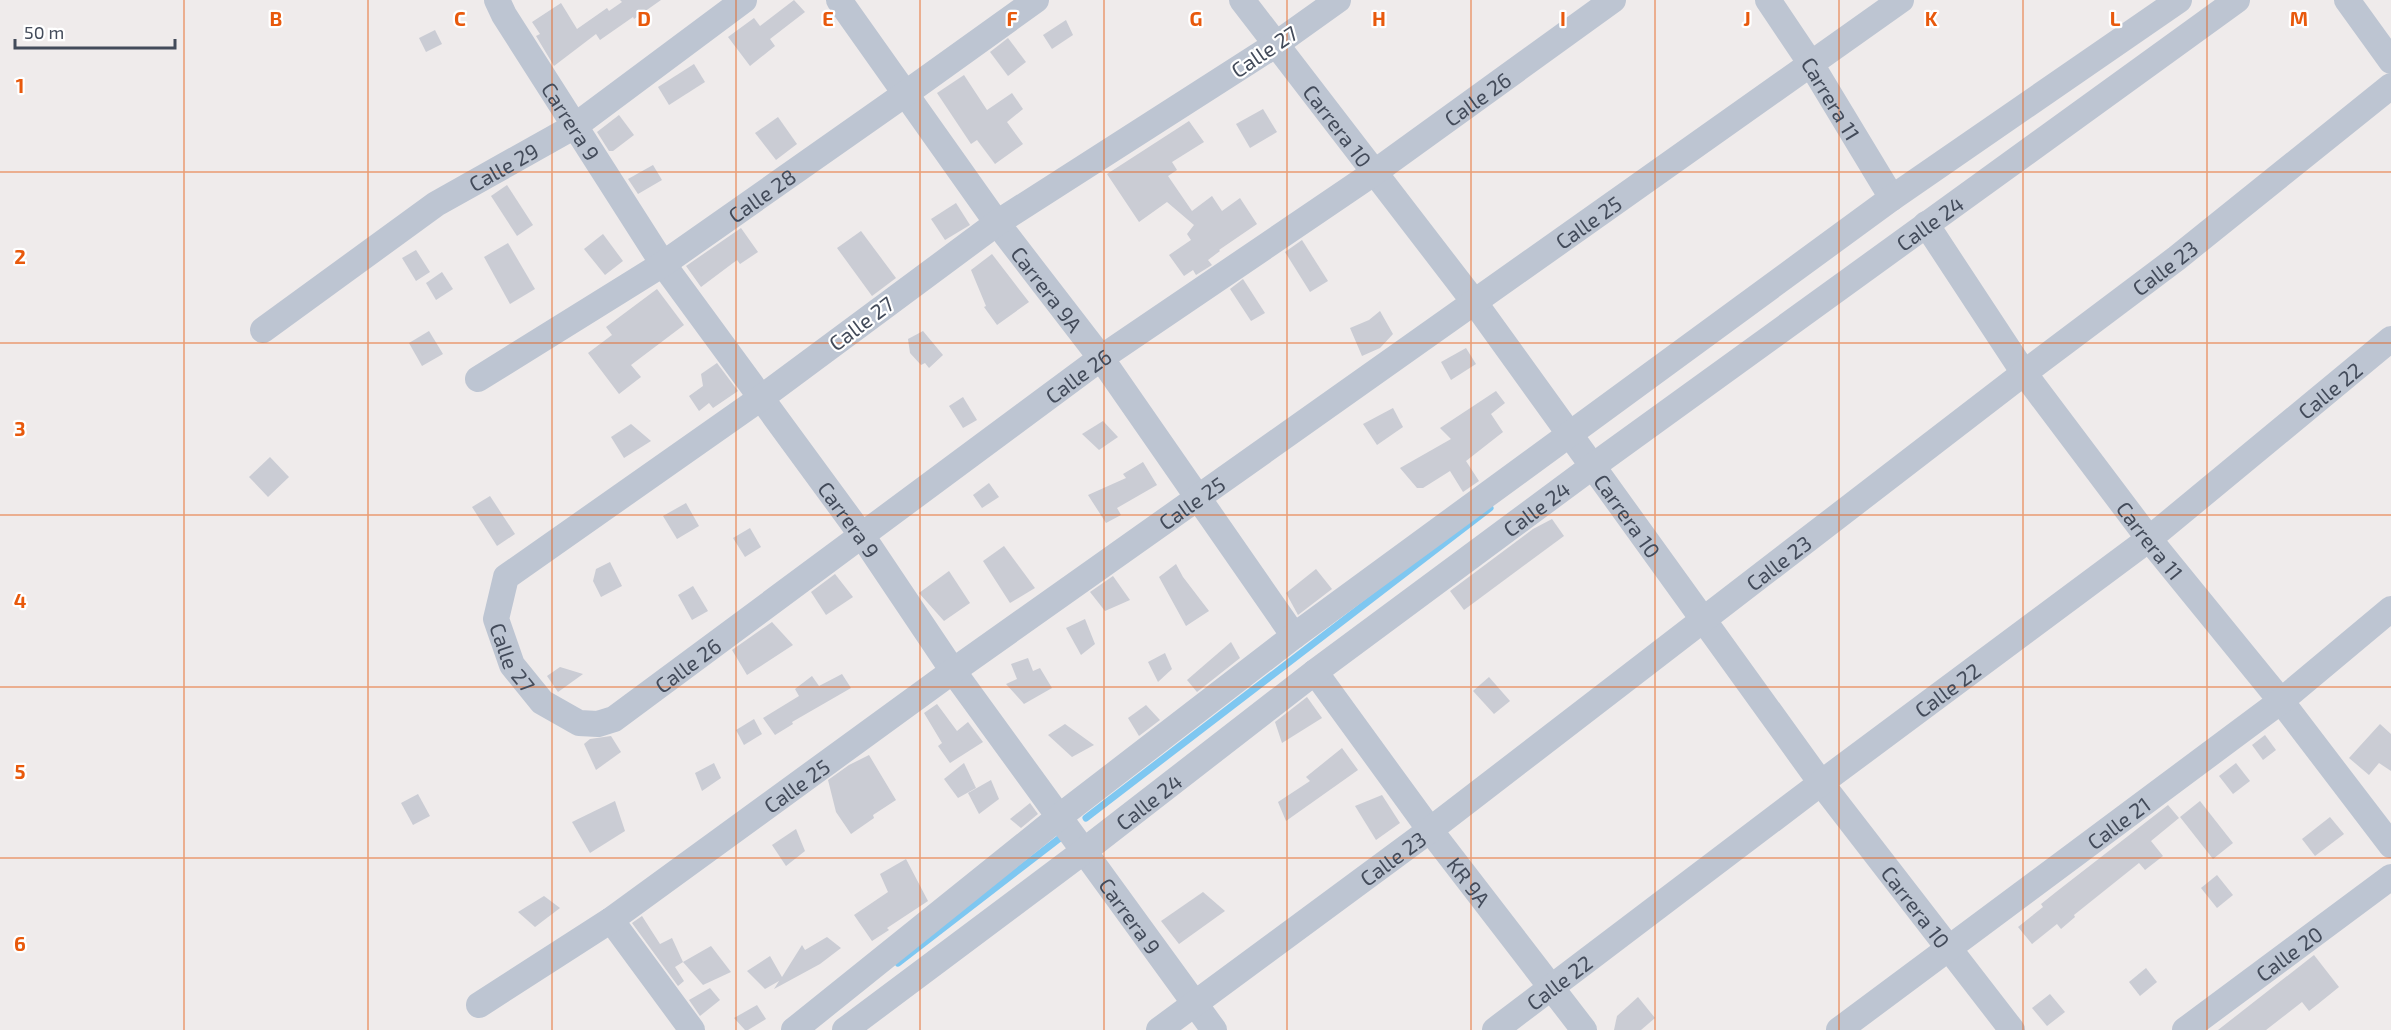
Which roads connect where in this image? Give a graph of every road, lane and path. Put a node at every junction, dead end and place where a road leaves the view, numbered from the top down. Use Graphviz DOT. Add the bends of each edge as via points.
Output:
graph roads {
  1 [pos="497,0"];
  2 [pos="744,0"];
  3 [pos="839,0"];
  4 [pos="1035,0"];
  5 [pos="1242,0"];
  6 [pos="1338,0"];
  7 [pos="1613,0"];
  8 [pos="1768,0"];
  9 [pos="1901,0"];
  10 [pos="2179,0"];
  11 [pos="2237,0"];
  12 [pos="2347,0"];
  13 [pos="1275,45"];
  14 [pos="2391,61"];
  15 [pos="1811,64"];
  16 [pos="2391,86"];
  17 [pos="905,94"];
  18 [pos="575,126"];
  19 [pos="1375,172"];
  20 [pos="1893,198"];
  21 [pos="997,223"];
  22 [pos="1926,224"];
  23 [pos="663,264"];
  24 [pos="1475,303"];
  25 [pos="262,330"];
  26 [pos="2391,339"];
  27 [pos="1101,358"];
  28 [pos="2024,373"];
  29 [pos="478,379"];
  30 [pos="761,398"];
  31 [pos="1572,435"];
  32 [pos="1591,464"];
  33 [pos="1198,499"];
  34 [pos="863,537"];
  35 [pos="2149,539"];
  36 [pos="2391,609"];
  37 [pos="1703,621"];
  38 [pos="1294,636"];
  39 [pos="953,671"];
  40 [pos="1315,672"];
  41 [pos="2281,701"];
  42 [pos="542,702"];
  43 [pos="1821,783"];
  44 [pos="1059,817"];
  45 [pos="1430,830"];
  46 [pos="2391,845"];
  47 [pos="1084,851"];
  48 [pos="2391,877"];
  49 [pos="611,920"];
  50 [pos="1949,947"];
  51 [pos="1551,987"];
  52 [pos="1196,1002"];
  53 [pos="479,1005"];
  54 [pos="692,1030"];
  55 [pos="794,1030"];
  56 [pos="845,1030"];
  57 [pos="1159,1030"];
  58 [pos="1214,1030"];
  59 [pos="1495,1030"];
  60 [pos="1584,1030"];
  61 [pos="1839,1030"];
  62 [pos="2012,1030"];
  63 [pos="2185,1030"];
  1 -- 18 [label="street, Carrera 9"];
  2 -- 18 [label="street, Calle 29"];
  3 -- 17 [label="street, Carrera 9A"];
  4 -- 17 [label="street, Calle 28"];
  5 -- 13 [label="street, Carrera 10"];
  6 -- 13 [label="street, Calle 27"];
  7 -- 19 [label="street, Calle 26"];
  8 -- 15 [label="street, Carrera 11"];
  9 -- 15 [label="street, Calle 25"];
  10 -- 20 [label="street, Calle 24"];
  11 -- 22 [label="street, Calle 24"];
  12 -- 14 [label="street"];
  13 -- 19 [label="street, Carrera 10"];
  13 -- 21 [label="street, Calle 27"];
  15 -- 20 [label="street, Carrera 11"];
  15 -- 24 [label="street, Calle 25"];
  16 -- 28 [label="street, Calle 23" via="2177,258"];
  17 -- 21 [label="street, Carrera 9A"];
  17 -- 23 [label="street, Calle 28"];
  18 -- 23 [label="street, Carrera 9"];
  18 -- 25 [label="street, Calle 29" via="436,204"];
  19 -- 24 [label="street, Carrera 10"];
  19 -- 27 [label="street, Calle 26"];
  20 -- 31 [label="street, Calle 24"];
  21 -- 27 [label="street, Carrera 9A"];
  21 -- 30 [label="street, Calle 27"];
  22 -- 28 [label="street, Carrera 11"];
  22 -- 32 [label="street, Calle 24"];
  23 -- 29 [label="street, Calle 28"];
  23 -- 30 [label="street, Carrera 9"];
  24 -- 31 [label="street, Carrera 10"];
  24 -- 33 [label="street, Calle 25"];
  26 -- 35 [label="street, Calle 22"];
  27 -- 33 [label="street, Carrera 9A"];
  27 -- 34 [label="street, Calle 26"];
  28 -- 35 [label="street, Carrera 11"];
  28 -- 37 [label="street, Calle 23"];
  30 -- 34 [label="street, Carrera 9"];
  30 -- 42 [label="street, Calle 27" via="506,577 496,620 512,665"];
  31 -- 32 [label="street, Carrera 10"];
  31 -- 38 [label="street, Calle 24"];
  32 -- 37 [label="street, Carrera 10"];
  32 -- 40 [label="street, Calle 24"];
  33 -- 38 [label="street, Carrera 9A"];
  33 -- 39 [label="street, Calle 25"];
  34 -- 39 [label="street, Carrera 9"];
  34 -- 42 [label="street, Calle 26" via="614,718 598,724 579,723"];
  35 -- 41 [label="street, Carrera 11"];
  35 -- 43 [label="street, Calle 22"];
  36 -- 41 [label="street, Calle 21"];
  37 -- 43 [label="street, Carrera 10"];
  37 -- 45 [label="street, Calle 23"];
  38 -- 44 [label="street, Calle 24"];
  39 -- 44 [label="street, Carrera 9"];
  39 -- 49 [label="street, Calle 25"];
  40 -- 45 [label="street, KR 9A"];
  40 -- 47 [label="street, Calle 24"];
  41 -- 46 [label="street, Carrera 11"];
  41 -- 50 [label="street, Calle 21"];
  43 -- 50 [label="street, Carrera 10"];
  43 -- 51 [label="street, Calle 22"];
  44 -- 47 [label="street, Carrera 9"];
  44 -- 55 [label="street, Calle 24"];
  45 -- 51 [label="street, KR 9A"];
  45 -- 52 [label="street, Calle 23"];
  47 -- 52 [label="street, Carrera 9"];
  47 -- 56 [label="street, Calle 24"];
  48 -- 63 [label="street, Calle 20"];
  49 -- 53 [label="street, Calle 25"];
  49 -- 54 [label="street"];
  50 -- 61 [label="street, Calle 21"];
  50 -- 62 [label="street, Carrera 10"];
  51 -- 59 [label="street, Calle 22"];
  51 -- 60 [label="street, KR 9A"];
  52 -- 57 [label="street, Calle 23"];
  52 -- 58 [label="street, Carrera 9"];
}
